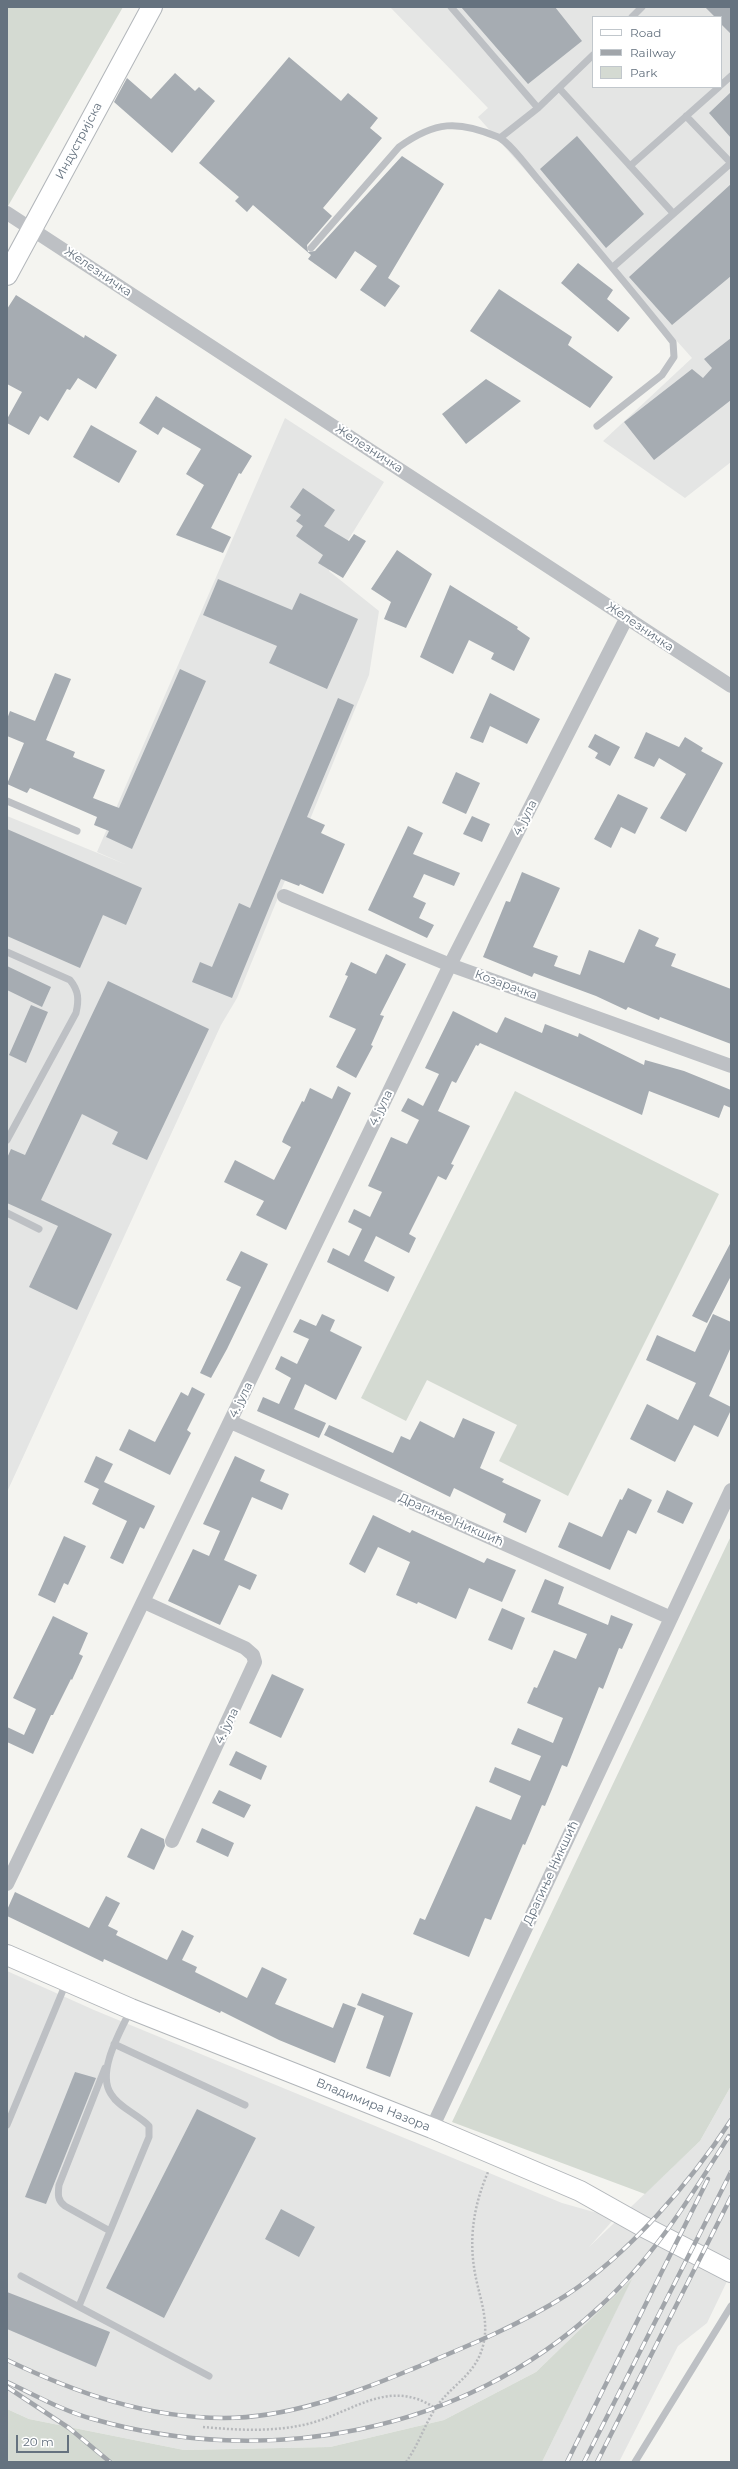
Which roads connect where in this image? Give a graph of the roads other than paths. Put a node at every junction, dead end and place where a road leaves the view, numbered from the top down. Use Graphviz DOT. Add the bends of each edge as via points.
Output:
graph roads {
  1 [pos="152,7"];
  2 [pos="451,7"];
  3 [pos="642,7"];
  4 [pos="633,16"];
  5 [pos="592,55"];
  6 [pos="731,76"];
  7 [pos="722,84"];
  8 [pos="559,88"];
  9 [pos="718,88"];
  10 [pos="538,108"];
  11 [pos="686,116"];
  12 [pos="500,138"];
  13 [pos="731,163"];
  14 [pos="630,166"];
  15 [pos="7,213"];
  16 [pos="673,214"];
  17 [pos="32,228"];
  18 [pos="311,248"];
  19 [pos="613,267"];
  20 [pos="7,275"];
  21 [pos="597,426"];
  22 [pos="627,618"];
  23 [pos="731,686"];
  24 [pos="7,802"];
  25 [pos="77,831"];
  26 [pos="284,896"];
  27 [pos="7,952"];
  28 [pos="450,965"];
  29 [pos="731,1066"];
  30 [pos="7,1140"];
  31 [pos="7,1213"];
  32 [pos="39,1229"];
  33 [pos="231,1422"];
  34 [pos="731,1490"];
  35 [pos="144,1602"];
  36 [pos="671,1618"];
  37 [pos="172,1841"];
  38 [pos="7,1884"];
  39 [pos="7,1955"];
  40 [pos="67,1981"];
  41 [pos="131,2009"];
  42 [pos="114,2044"];
  43 [pos="111,2053"];
  44 [pos="245,2104"];
  45 [pos="7,2125"];
  46 [pos="432,2128"];
  47 [pos="110,2231"];
  48 [pos="731,2272"];
  49 [pos="21,2276"];
  50 [pos="79,2306"];
  51 [pos="731,2306"];
  52 [pos="209,2376"];
  53 [pos="635,2462"];
  1 -- 17 [label="street, Индустријска"];
  2 -- 10 [label="lane"];
  3 -- 4 [label="lane"];
  5 -- 8 [label="lane"];
  6 -- 7 [label="lane"];
  8 -- 10 [label="lane"];
  8 -- 14 [label="lane"];
  9 -- 11 [label="lane"];
  10 -- 12 [label="lane"];
  11 -- 13 [label="lane"];
  11 -- 14 [label="lane"];
  12 -- 18 [label="lane" via="459,124 441,126 411,138 399,147"];
  12 -- 19 [label="lane"];
  13 -- 16 [label="lane"];
  14 -- 16 [label="lane"];
  15 -- 17 [label="street, Железничка"];
  16 -- 19 [label="lane"];
  17 -- 20 [label="street, Индустријска"];
  17 -- 22 [label="street, Железничка"];
  19 -- 21 [label="lane" via="673,342 674,358 662,375"];
  22 -- 23 [label="street, Железничка"];
  22 -- 28 [label="street, 4. јула"];
  24 -- 25 [label="lane"];
  26 -- 28 [label="street, Козарачка"];
  27 -- 30 [label="lane" via="70,980 76,988 79,1000 76,1013"];
  28 -- 29 [label="street, Козарачка"];
  28 -- 33 [label="street, 4. јула"];
  31 -- 32 [label="lane"];
  33 -- 35 [label="street, 4. јула"];
  33 -- 36 [label="street, Драгиње Никшић"];
  34 -- 36 [label="street, Драгиње Никшић"];
  35 -- 37 [label="street, 4. јула" via="245,1648 253,1655 255,1662"];
  35 -- 38 [label="street, 4. јула"];
  36 -- 46 [label="street, Драгиње Никшић"];
  39 -- 40 [label="street, Владимира Назора"];
  40 -- 41 [label="street, Владимира Назора"];
  40 -- 45 [label="lane"];
  41 -- 42 [label="lane"];
  41 -- 46 [label="street, Владимира Назора"];
  42 -- 43 [label="lane"];
  42 -- 44 [label="lane"];
  43 -- 47 [label="lane" via="107,2070 110,2094 142,2118 149,2126 149,2137"];
  43 -- 47 [label="lane" via="59,2185 58,2195 60,2202 65,2206"];
  46 -- 48 [label="street, Владимира Назора" via="580,2191"];
  47 -- 50 [label="lane"];
  49 -- 50 [label="lane"];
  50 -- 52 [label="lane"];
  51 -- 53 [label="lane"];
}
